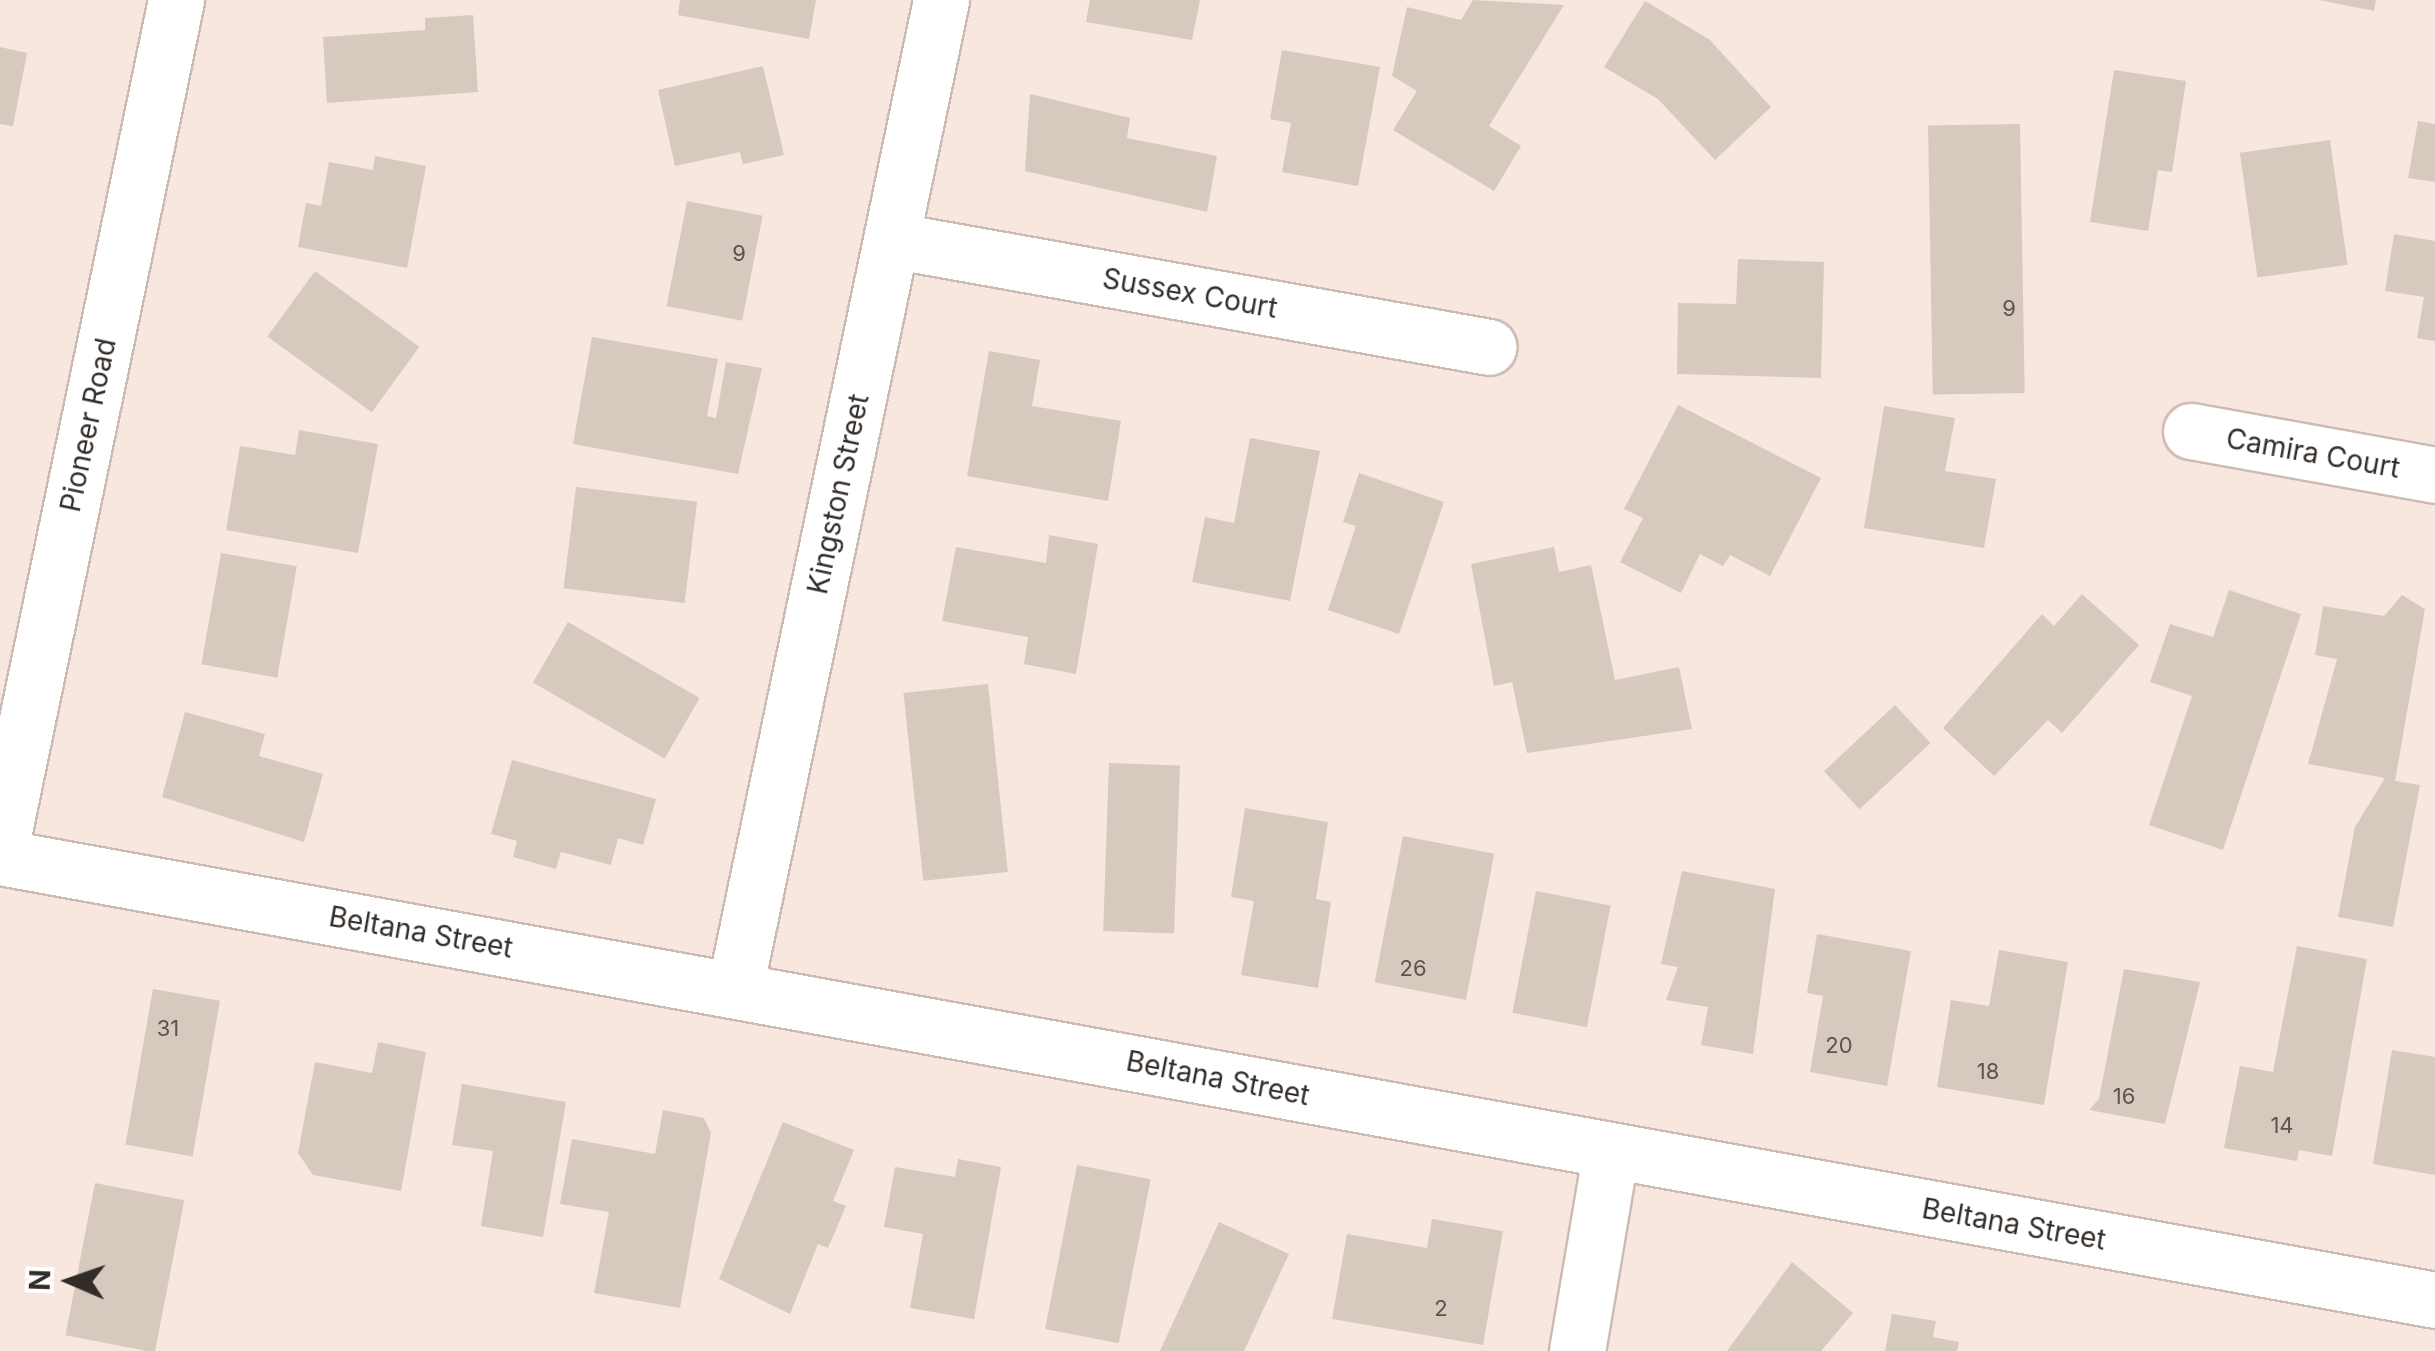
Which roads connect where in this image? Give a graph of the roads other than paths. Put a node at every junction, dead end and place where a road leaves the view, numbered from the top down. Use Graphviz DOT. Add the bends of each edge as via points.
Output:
graph roads {
  1 [pos="176,0"];
  2 [pos="940,0"];
  3 [pos="892,240"];
  4 [pos="1489,346"];
  5 [pos="2191,431"];
  6 [pos="2435,474"];
  7 [pos="0,850"];
  8 [pos="0,857"];
  9 [pos="735,988"];
  10 [pos="1612,1151"];
  11 [pos="2435,1300"];
  12 [pos="1577,1351"];
  1 -- 7 [label="street, Pioneer Road"];
  2 -- 3 [label="street, Kingston Street"];
  3 -- 4 [label="street, Sussex Court"];
  3 -- 9 [label="street, Kingston Street"];
  5 -- 6 [label="street, Camira Court"];
  8 -- 9 [label="street, Beltana Street"];
  9 -- 10 [label="street, Beltana Street"];
  10 -- 11 [label="street, Beltana Street"];
  10 -- 12 [label="street"];
}
